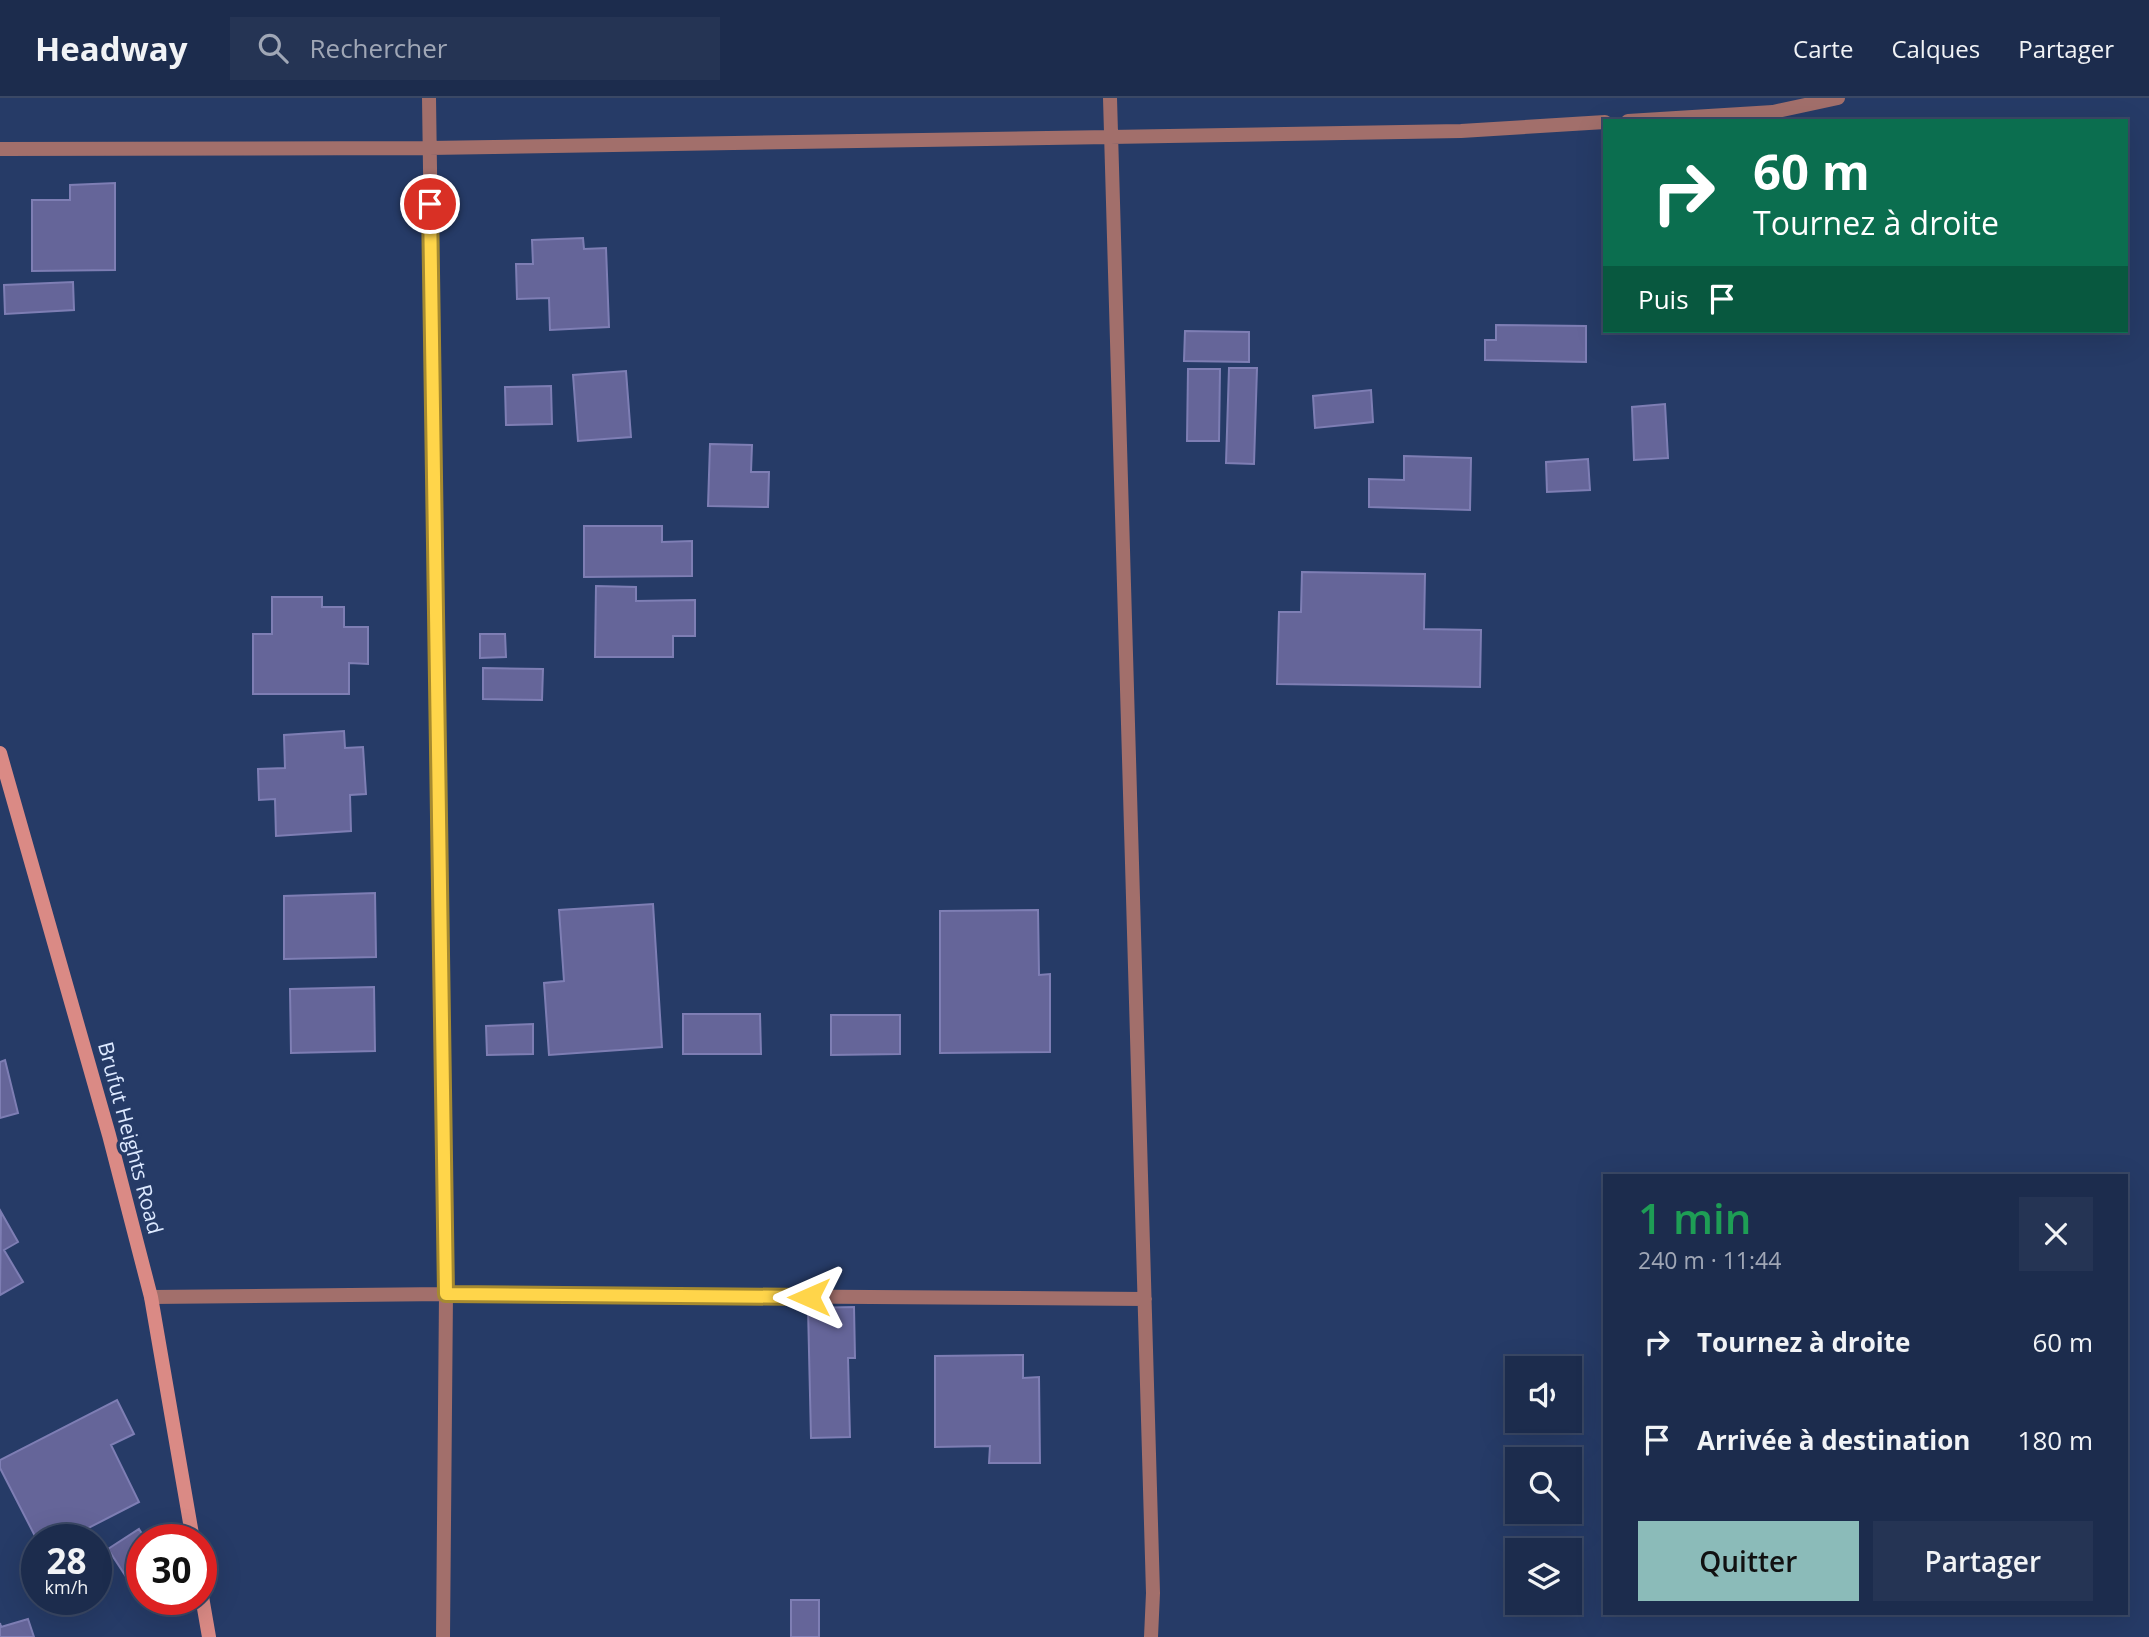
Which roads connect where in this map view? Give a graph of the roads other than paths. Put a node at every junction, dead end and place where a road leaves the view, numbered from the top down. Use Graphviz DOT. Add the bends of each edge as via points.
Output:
graph roads {
  1 [pos="429,98"];
  2 [pos="1110,98"];
  3 [pos="1838,98"];
  4 [pos="1660,119"];
  5 [pos="1603,122"];
  6 [pos="1110,137"];
  7 [pos="429,148"];
  8 [pos="0,149"];
  9 [pos="0,753"];
  10 [pos="446,1294"];
  11 [pos="151,1297"];
  12 [pos="1145,1299"];
  13 [pos="190,1524"];
  14 [pos="205,1615"];
  15 [pos="209,1637"];
  16 [pos="443,1637"];
  17 [pos="1151,1637"];
  1 -- 7 [label="street"];
  2 -- 6 [label="street"];
  3 -- 4 [label="street" via="1773,112"];
  5 -- 6 [label="street" via="1461,131"];
  6 -- 7 [label="street"];
  6 -- 12 [label="street"];
  7 -- 8 [label="street"];
  7 -- 10 [label="street"];
  9 -- 11 [label="street, Brufut Heights Road"];
  10 -- 11 [label="street"];
  10 -- 12 [label="street"];
  10 -- 16 [label="street"];
  11 -- 13 [label="street, Brufut Heights Road"];
  12 -- 17 [label="street"];
  14 -- 15 [label="street"];
}
